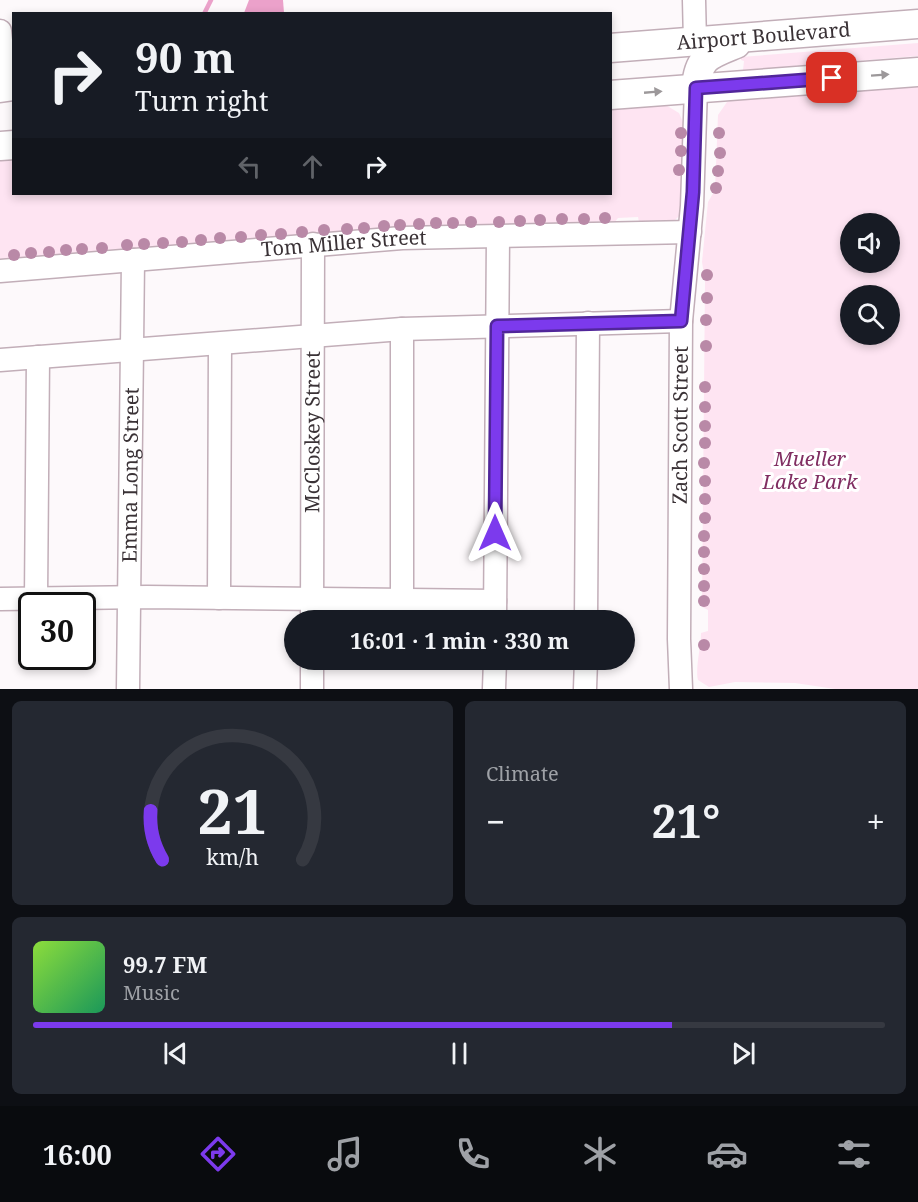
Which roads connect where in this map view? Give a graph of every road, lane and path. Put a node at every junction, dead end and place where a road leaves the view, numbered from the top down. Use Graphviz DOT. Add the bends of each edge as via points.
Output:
graph roads {
  1 [pos="694,0"];
  2 [pos="918,24"];
  3 [pos="0,31"];
  4 [pos="753,37"];
  5 [pos="695,42"];
  6 [pos="620,47"];
  7 [pos="918,72"];
  8 [pos="6,87"];
  9 [pos="696,88"];
  10 [pos="612,95"];
  11 [pos="690,232"];
  12 [pos="498,236"];
  13 [pos="313,244"];
  14 [pos="133,260"];
  15 [pos="0,271"];
  16 [pos="681,321"];
  17 [pos="588,323"];
  18 [pos="497,326"];
  19 [pos="402,329"];
  20 [pos="313,336"];
  21 [pos="220,344"];
  22 [pos="132,350"];
  23 [pos="38,357"];
  24 [pos="0,360"];
  25 [pos="36,592"];
  26 [pos="96,597"];
  27 [pos="130,597"];
  28 [pos="0,598"];
  29 [pos="18,598"];
  30 [pos="219,598"];
  31 [pos="312,598"];
  32 [pos="402,601"];
  33 [pos="312,610"];
  34 [pos="486,610"];
  35 [pos="495,610"];
  36 [pos="586,610"];
  37 [pos="312,670"];
  38 [pos="495,670"];
  39 [pos="586,670"];
  40 [pos="128,689"];
  41 [pos="312,689"];
  42 [pos="494,689"];
  43 [pos="585,689"];
  44 [pos="681,689"];
  1 -- 5 [label="street"];
  2 -- 4 [label="main road, Airport Boulevard"];
  3 -- 8 [label="street"];
  4 -- 5 [label="main road, Airport Boulevard"];
  4 -- 9 [label="main road" via="705,59 699,65"];
  5 -- 6 [label="main road, Airport Boulevard"];
  6 -- 9 [label="main road" via="668,58"];
  9 -- 7 [label="main road, one-way"];
  10 -- 9 [label="main road, one-way"];
  9 -- 11 [label="street, Zach Scott Street"];
  11 -- 12 [label="street, Tom Miller Street"];
  11 -- 16 [label="street, Zach Scott Street"];
  12 -- 13 [label="street, Tom Miller Street"];
  12 -- 18 [label="street"];
  13 -- 14 [label="street, Tom Miller Street"];
  13 -- 20 [label="street, McCloskey Street"];
  14 -- 15 [label="street, Tom Miller Street"];
  14 -- 22 [label="street, Emma Long Street"];
  16 -- 17 [label="street"];
  16 -- 44 [label="street, Zach Scott Street"];
  17 -- 18 [label="street"];
  17 -- 36 [label="street"];
  18 -- 19 [label="street"];
  18 -- 35 [label="street"];
  19 -- 20 [label="street"];
  19 -- 32 [label="street"];
  20 -- 21 [label="street"];
  20 -- 31 [label="street, McCloskey Street"];
  21 -- 22 [label="street"];
  21 -- 30 [label="street"];
  22 -- 23 [label="street"];
  22 -- 27 [label="street, Emma Long Street"];
  23 -- 24 [label="street"];
  23 -- 25 [label="street"];
  26 -- 27 [label="street"];
  27 -- 30 [label="street"];
  27 -- 40 [label="street, Emma Long Street"];
  28 -- 29 [label="street"];
  30 -- 31 [label="street"];
  31 -- 32 [label="street"];
  31 -- 33 [label="street, McCloskey Street"];
  32 -- 34 [label="street"];
  37 -- 41 [label="street"];
  38 -- 42 [label="street"];
  39 -- 43 [label="street"];
}
